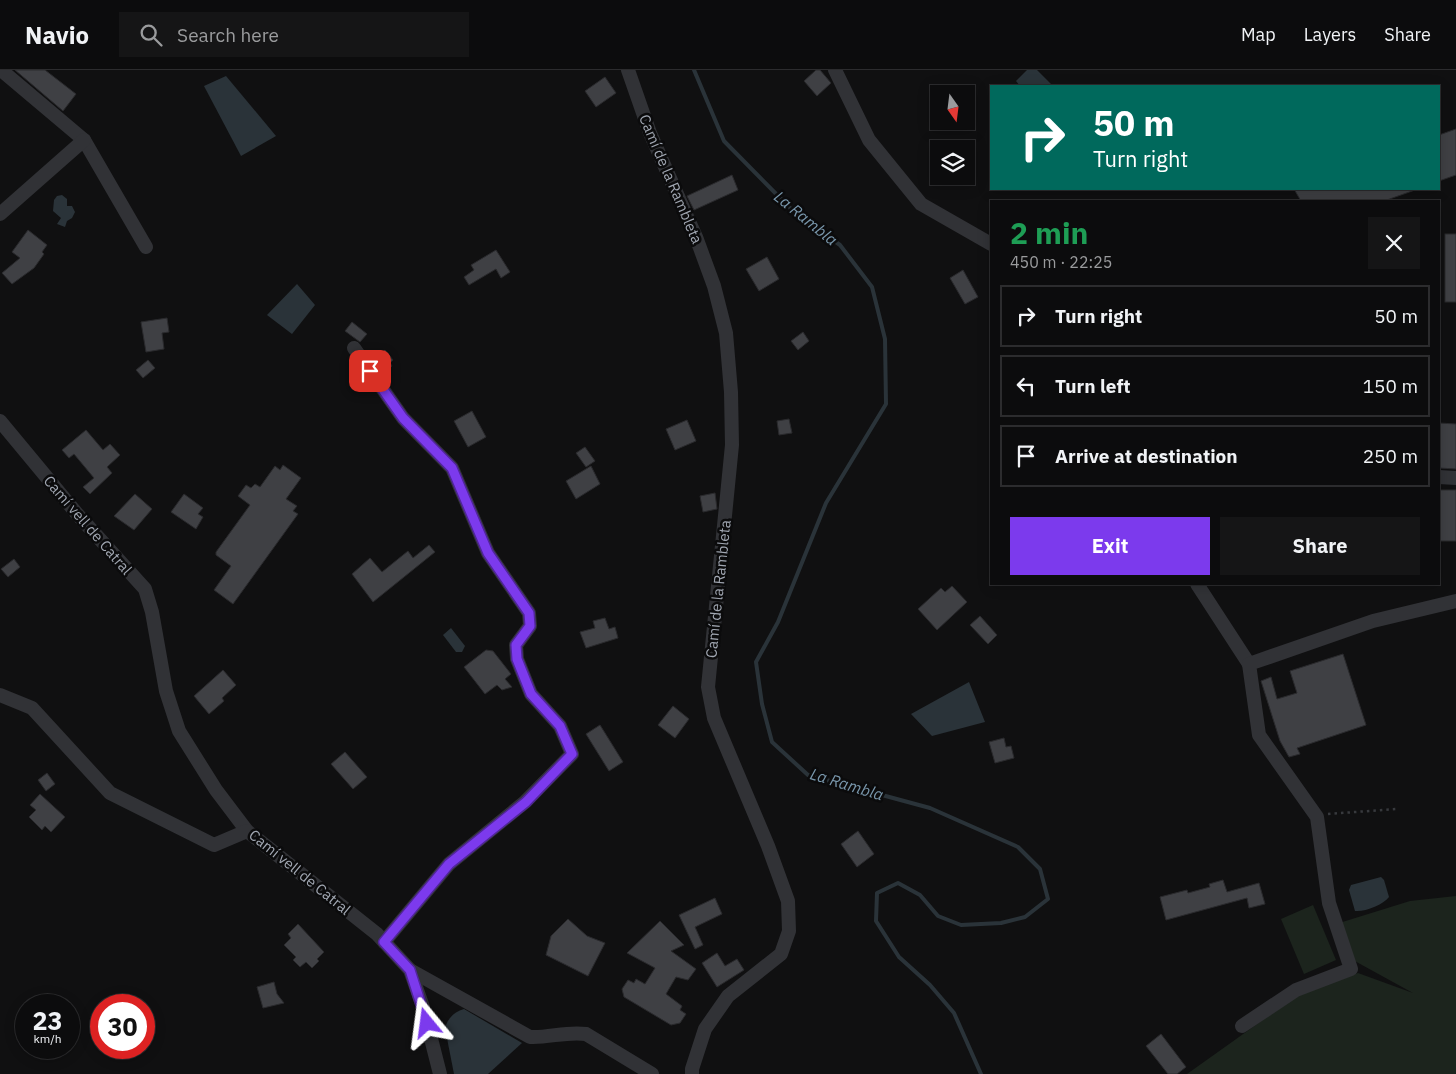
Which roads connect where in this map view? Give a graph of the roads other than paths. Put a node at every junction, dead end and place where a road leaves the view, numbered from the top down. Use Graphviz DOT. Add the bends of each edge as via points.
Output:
graph roads {
  1 [pos="1,70"];
  2 [pos="628,70"];
  3 [pos="835,70"];
  4 [pos="84,140"];
  5 [pos="0,214"];
  6 [pos="990,243"];
  7 [pos="146,247"];
  8 [pos="354,348"];
  9 [pos="0,421"];
  10 [pos="1440,477"];
  11 [pos="1456,478"];
  12 [pos="1198,585"];
  13 [pos="1456,601"];
  14 [pos="1249,664"];
  15 [pos="0,695"];
  16 [pos="247,831"];
  17 [pos="384,942"];
  18 [pos="410,970"];
  19 [pos="1242,1026"];
  20 [pos="440,1074"];
  21 [pos="652,1074"];
  22 [pos="692,1074"];
  1 -- 4 [label="street"];
  2 -- 22 [label="street, Camí de la Rambleta" via="650,133 714,286 726,333 732,444 708,687 714,718 788,901 789,931 781,954 728,996 705,1029"];
  3 -- 6 [label="street" via="869,140 921,204"];
  4 -- 5 [label="street"];
  4 -- 7 [label="street"];
  8 -- 17 [label="street" via="403,418 452,468 488,553 529,613 530,626 516,645 517,659 531,694 560,726 572,754 526,802 449,864"];
  9 -- 16 [label="street, Camí vell de Catral" via="145,589 166,691 178,731"];
  10 -- 11 [label="street"];
  12 -- 14 [label="street"];
  13 -- 14 [label="street" via="1373,621"];
  14 -- 19 [label="street" via="1259,735 1317,817 1329,903 1351,969 1296,990"];
  15 -- 16 [label="street" via="32,708 110,793 214,845"];
  16 -- 17 [label="street, Camí vell de Catral"];
  17 -- 18 [label="street, Camí vell de Catral"];
  18 -- 20 [label="street, Camí vell de Catral" via="423,1006"];
  18 -- 21 [label="street" via="530,1037 574,1032 586,1034"];
}
